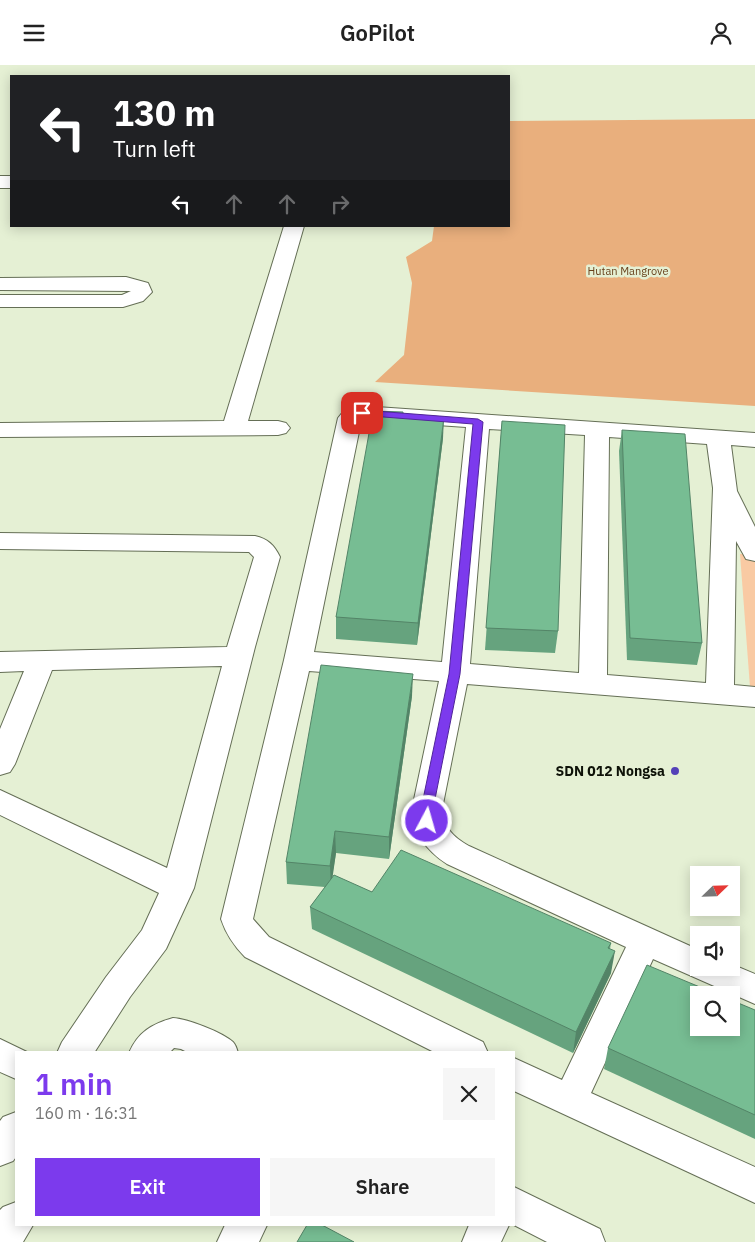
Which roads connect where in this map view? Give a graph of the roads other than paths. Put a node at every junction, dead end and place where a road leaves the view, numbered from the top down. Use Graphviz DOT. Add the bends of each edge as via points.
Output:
graph roads {
  1 [pos="294,227"];
  2 [pos="0,285"];
  3 [pos="0,301"];
  4 [pos="478,422"];
  5 [pos="234,428"];
  6 [pos="278,428"];
  7 [pos="0,430"];
  8 [pos="597,430"];
  9 [pos="718,437"];
  10 [pos="755,440"];
  11 [pos="725,488"];
  12 [pos="0,541"];
  13 [pos="755,553"];
  14 [pos="239,656"];
  15 [pos="298,660"];
  16 [pos="42,661"];
  17 [pos="0,662"];
  18 [pos="455,674"];
  19 [pos="593,684"];
  20 [pos="720,694"];
  21 [pos="755,697"];
  22 [pos="0,765"];
  23 [pos="0,803"];
  24 [pos="178,888"];
  25 [pos="645,942"];
  26 [pos="690,961"];
  27 [pos="724,976"];
  28 [pos="755,990"];
  29 [pos="75,1051"];
  30 [pos="148,1051"];
  31 [pos="217,1051"];
  32 [pos="467,1051"];
  33 [pos="0,1053"];
  34 [pos="15,1062"];
  35 [pos="515,1074"];
  36 [pos="570,1101"];
  37 [pos="15,1130"];
  38 [pos="0,1149"];
  39 [pos="755,1185"];
  40 [pos="515,1206"];
  41 [pos="15,1221"];
  42 [pos="247,1226"];
  43 [pos="489,1226"];
  44 [pos="0,1241"];
  45 [pos="236,1242"];
  46 [pos="481,1242"];
  47 [pos="586,1242"];
  1 -- 5 [label="street"];
  2 -- 3 [label="street" via="126,283 141,287 142,292 123,301"];
  4 -- 8 [label="street"];
  4 -- 15 [label="street" via="362,413 352,415"];
  4 -- 18 [label="street"];
  5 -- 6 [label="street"];
  5 -- 7 [label="street"];
  8 -- 9 [label="street"];
  8 -- 19 [label="street"];
  9 -- 10 [label="street"];
  9 -- 11 [label="street"];
  11 -- 13 [label="street"];
  11 -- 20 [label="street"];
  12 -- 14 [label="street" via="255,544 267,557"];
  14 -- 16 [label="street"];
  14 -- 24 [label="street"];
  15 -- 18 [label="street"];
  15 -- 32 [label="street" via="237,919 240,929 257,947"];
  16 -- 17 [label="street"];
  16 -- 22 [label="street"];
  18 -- 19 [label="street"];
  18 -- 25 [label="street" via="427,809 427,821 434,834 446,848 458,855"];
  19 -- 20 [label="street"];
  20 -- 21 [label="street"];
  23 -- 24 [label="street"];
  24 -- 29 [label="street" via="154,939"];
  25 -- 26 [label="street"];
  25 -- 36 [label="street"];
  27 -- 28 [label="street"];
  30 -- 31 [label="street" via="156,1040 178,1032"];
  33 -- 34 [label="street"];
  35 -- 36 [label="street"];
  36 -- 39 [label="street"];
  37 -- 38 [label="street"];
  40 -- 47 [label="street"];
  41 -- 44 [label="street"];
  42 -- 45 [label="street"];
  43 -- 46 [label="street"];
}
